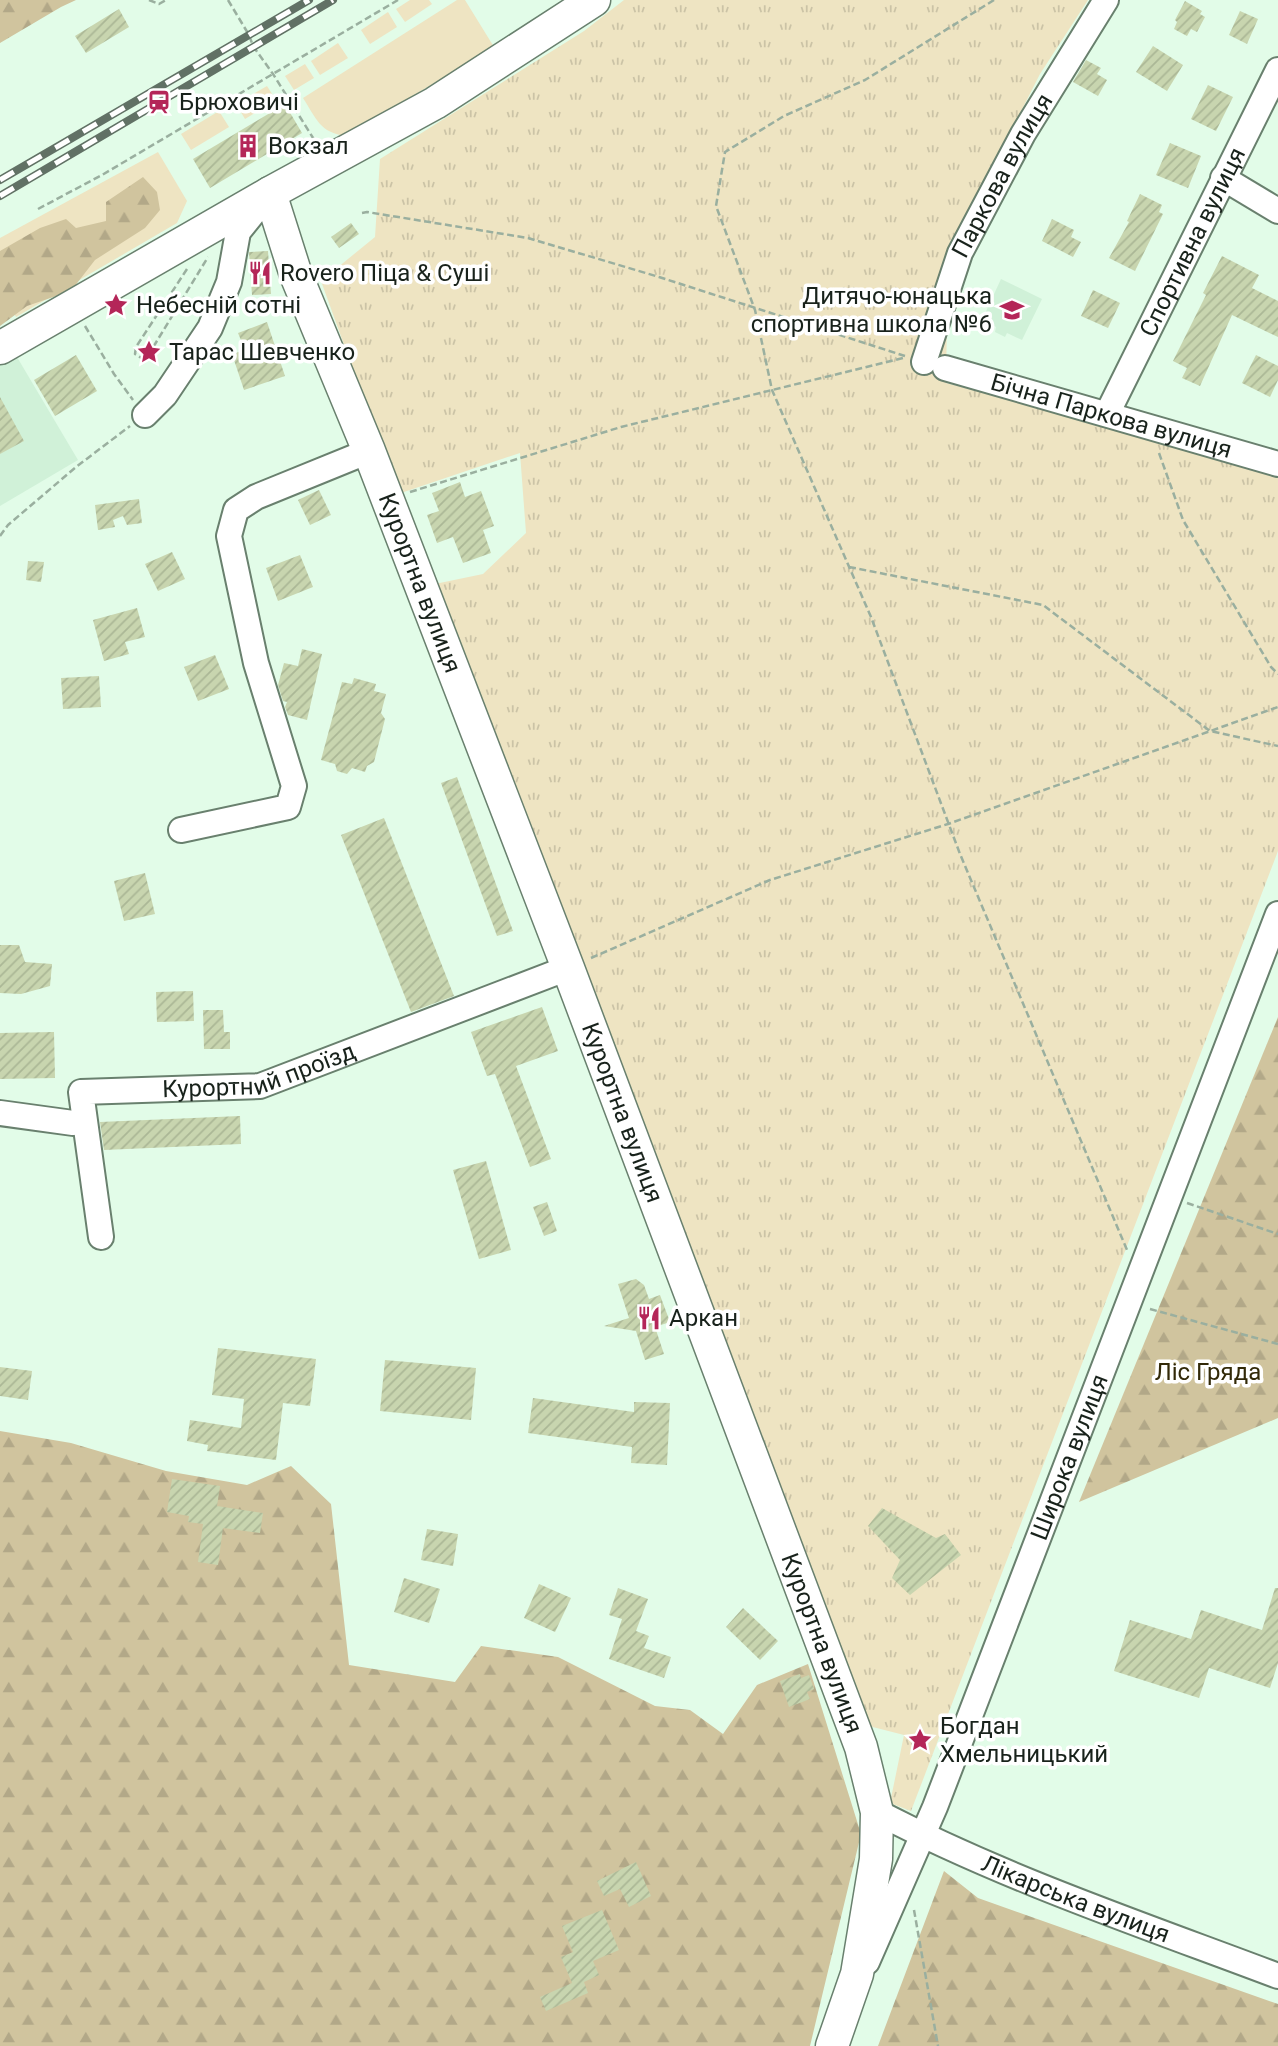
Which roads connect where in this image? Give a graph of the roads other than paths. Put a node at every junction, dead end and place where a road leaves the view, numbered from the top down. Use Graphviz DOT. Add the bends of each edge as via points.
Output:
graph roads {
  1 [pos="594,0"];
  2 [pos="1106,0"];
  3 [pos="1278,70"];
  4 [pos="1223,178"];
  5 [pos="270,192"];
  6 [pos="1278,211"];
  7 [pos="0,348"];
  8 [pos="925,362"];
  9 [pos="1107,414"];
  10 [pos="145,415"];
  11 [pos="369,451"];
  12 [pos="1278,464"];
  13 [pos="181,830"];
  14 [pos="1278,914"];
  15 [pos="568,968"];
  16 [pos="0,1113"];
  17 [pos="84,1121"];
  18 [pos="101,1237"];
  19 [pos="877,1812"];
  20 [pos="923,1836"];
  21 [pos="1278,1976"];
  22 [pos="851,1997"];
  23 [pos="832,2046"];
  1 -- 5 [label="main road" via="435,103"];
  2 -- 8 [label="street, Паркова вулиця" via="1023,134 960,253"];
  3 -- 4 [label="street, Спортивна вулиця"];
  4 -- 6 [label="street"];
  4 -- 9 [label="street, Спортивна вулиця"];
  5 -- 7 [label="main road"];
  5 -- 10 [label="street" via="238,232 229,282 210,328 165,395"];
  5 -- 11 [label="main road, Курортна вулиця" via="296,275"];
  8 -- 9 [label="street, Бічна Паркова вулиця"];
  9 -- 12 [label="street, Бічна Паркова вулиця"];
  11 -- 13 [label="street" via="256,497 236,510 229,536 256,663 294,786 288,807"];
  11 -- 15 [label="main road, Курортна вулиця"];
  14 -- 20 [label="street, Широка вулиця"];
  15 -- 17 [label="street, Курортний проїзд" via="260,1086 81,1092"];
  15 -- 19 [label="main road, Курортна вулиця" via="861,1747"];
  16 -- 17 [label="street"];
  17 -- 18 [label="street, Курортний проїзд"];
  19 -- 20 [label="street, Лікарська вулиця"];
  19 -- 22 [label="main road, Курортна вулиця" via="876,1859"];
  20 -- 21 [label="street, Лікарська вулиця" via="1015,1877"];
  20 -- 22 [label="street, Широка вулиця"];
  22 -- 23 [label="main road, Курортна вулиця"];
}
